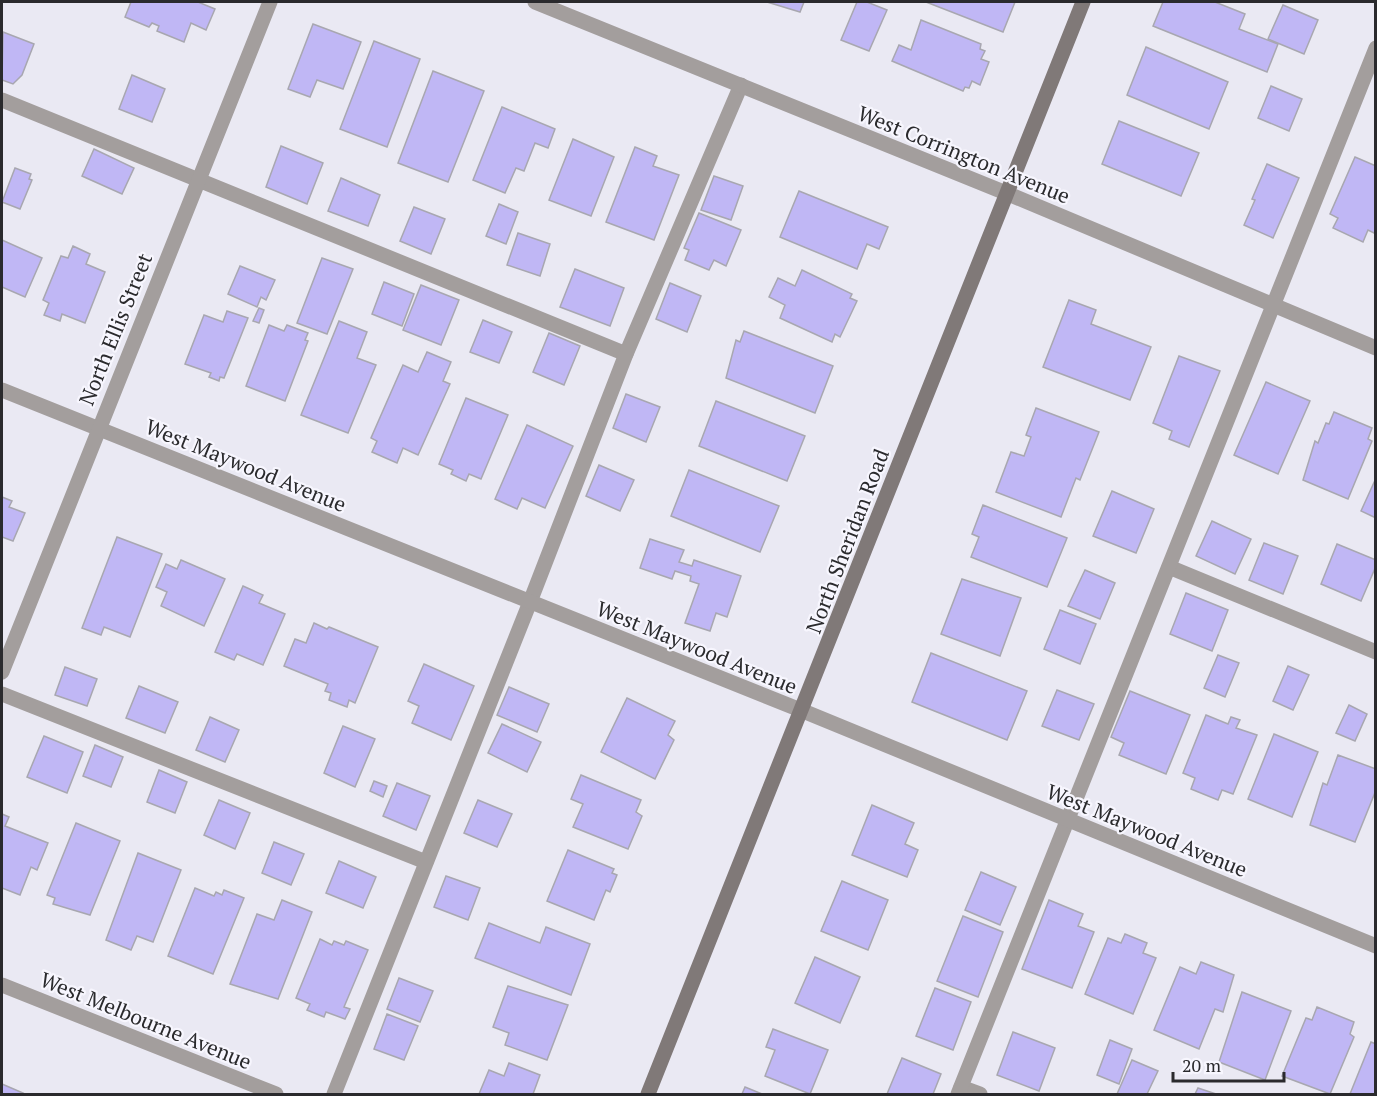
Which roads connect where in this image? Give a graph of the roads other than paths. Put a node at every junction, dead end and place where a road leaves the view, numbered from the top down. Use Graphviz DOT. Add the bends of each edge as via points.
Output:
graph roads {
  1 [pos="270,2"];
  2 [pos="535,2"];
  3 [pos="1083,2"];
  4 [pos="1376,48"];
  5 [pos="741,85"];
  6 [pos="2,100"];
  7 [pos="198,179"];
  8 [pos="1006,193"];
  9 [pos="1273,305"];
  10 [pos="1376,348"];
  11 [pos="626,354"];
  12 [pos="2,390"];
  13 [pos="98,428"];
  14 [pos="1168,567"];
  15 [pos="530,602"];
  16 [pos="1376,652"];
  17 [pos="2,672"];
  18 [pos="2,694"];
  19 [pos="803,711"];
  20 [pos="1067,820"];
  21 [pos="426,862"];
  22 [pos="1376,946"];
  23 [pos="2,985"];
  24 [pos="959,1091"];
  25 [pos="276,1095"];
  26 [pos="334,1095"];
  27 [pos="648,1095"];
  28 [pos="980,1095"];
  1 -- 7 [label="street, North Ellis Street"];
  2 -- 5 [label="street, West Corrington Avenue"];
  3 -- 8 [label="main road, North Sheridan Road"];
  4 -- 9 [label="street"];
  5 -- 8 [label="street, West Corrington Avenue"];
  5 -- 11 [label="street"];
  6 -- 7 [label="street"];
  7 -- 11 [label="street"];
  7 -- 13 [label="street, North Ellis Street"];
  8 -- 9 [label="street, West Corrington Avenue"];
  8 -- 19 [label="main road, North Sheridan Road"];
  9 -- 10 [label="street, West Corrington Avenue"];
  9 -- 14 [label="street"];
  11 -- 15 [label="street"];
  12 -- 13 [label="street, West Maywood Avenue"];
  13 -- 15 [label="street, West Maywood Avenue"];
  13 -- 17 [label="street, North Ellis Street"];
  14 -- 16 [label="street"];
  14 -- 20 [label="street"];
  15 -- 19 [label="street, West Maywood Avenue"];
  15 -- 21 [label="street"];
  18 -- 21 [label="street"];
  19 -- 20 [label="street, West Maywood Avenue"];
  19 -- 27 [label="main road, North Sheridan Road"];
  20 -- 22 [label="street, West Maywood Avenue"];
  20 -- 24 [label="street"];
  21 -- 26 [label="street"];
  23 -- 25 [label="street, West Melbourne Avenue"];
  24 -- 28 [label="street"];
}
